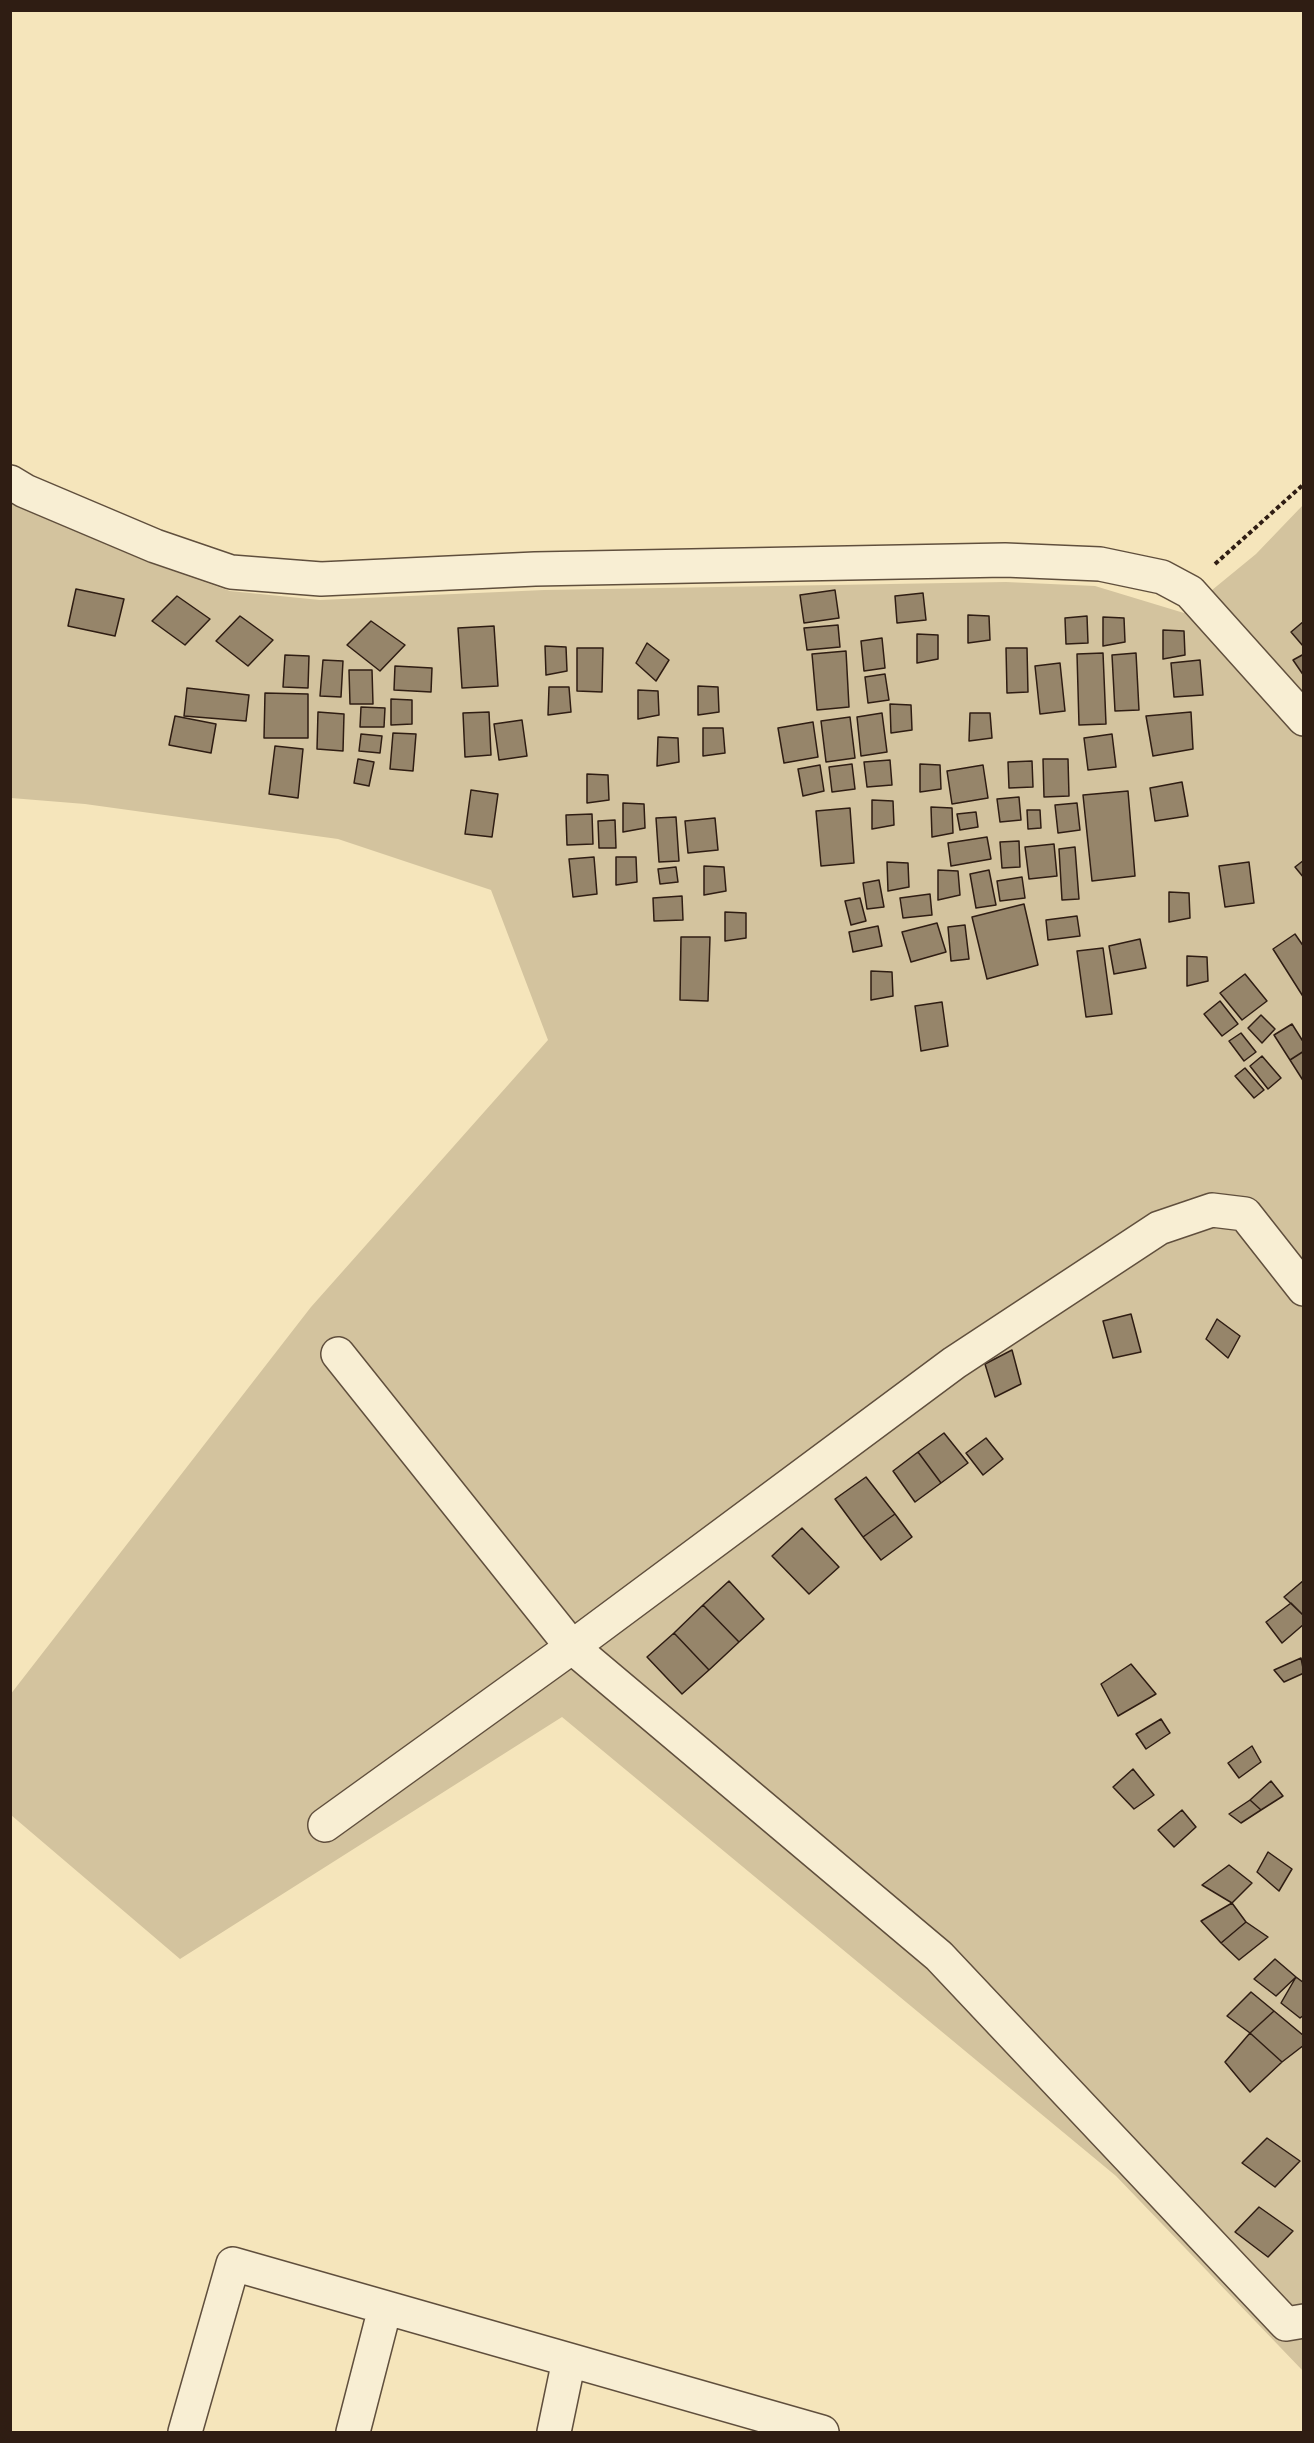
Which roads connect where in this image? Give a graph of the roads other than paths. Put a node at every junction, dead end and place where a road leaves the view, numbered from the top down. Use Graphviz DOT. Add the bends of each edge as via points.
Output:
graph roads {
  1 [pos="10,483"];
  2 [pos="1304,719"];
  3 [pos="1304,1289"];
  4 [pos="338,1354"];
  5 [pos="572,1647"];
  6 [pos="325,1825"];
  7 [pos="385,2308"];
  8 [pos="1304,2321"];
  9 [pos="569,2360"];
  10 [pos="750,2423"];
  11 [pos="185,2433"];
  12 [pos="353,2433"];
  13 [pos="554,2433"];
  14 [pos="822,2433"];
  1 -- 2 [label="street" via="155,546 231,572 321,579 535,569 1005,560 1100,564 1162,577 1190,592"];
  3 -- 5 [label="street" via="1245,1214 1212,1210 1159,1228 954,1363"];
  4 -- 5 [label="street"];
  5 -- 6 [label="street"];
  5 -- 8 [label="street" via="939,1956 1286,2324"];
  7 -- 9 [label="street"];
  7 -- 11 [label="street" via="233,2264"];
  7 -- 12 [label="street"];
  9 -- 10 [label="street"];
  9 -- 13 [label="street"];
  10 -- 14 [label="street"];
}
